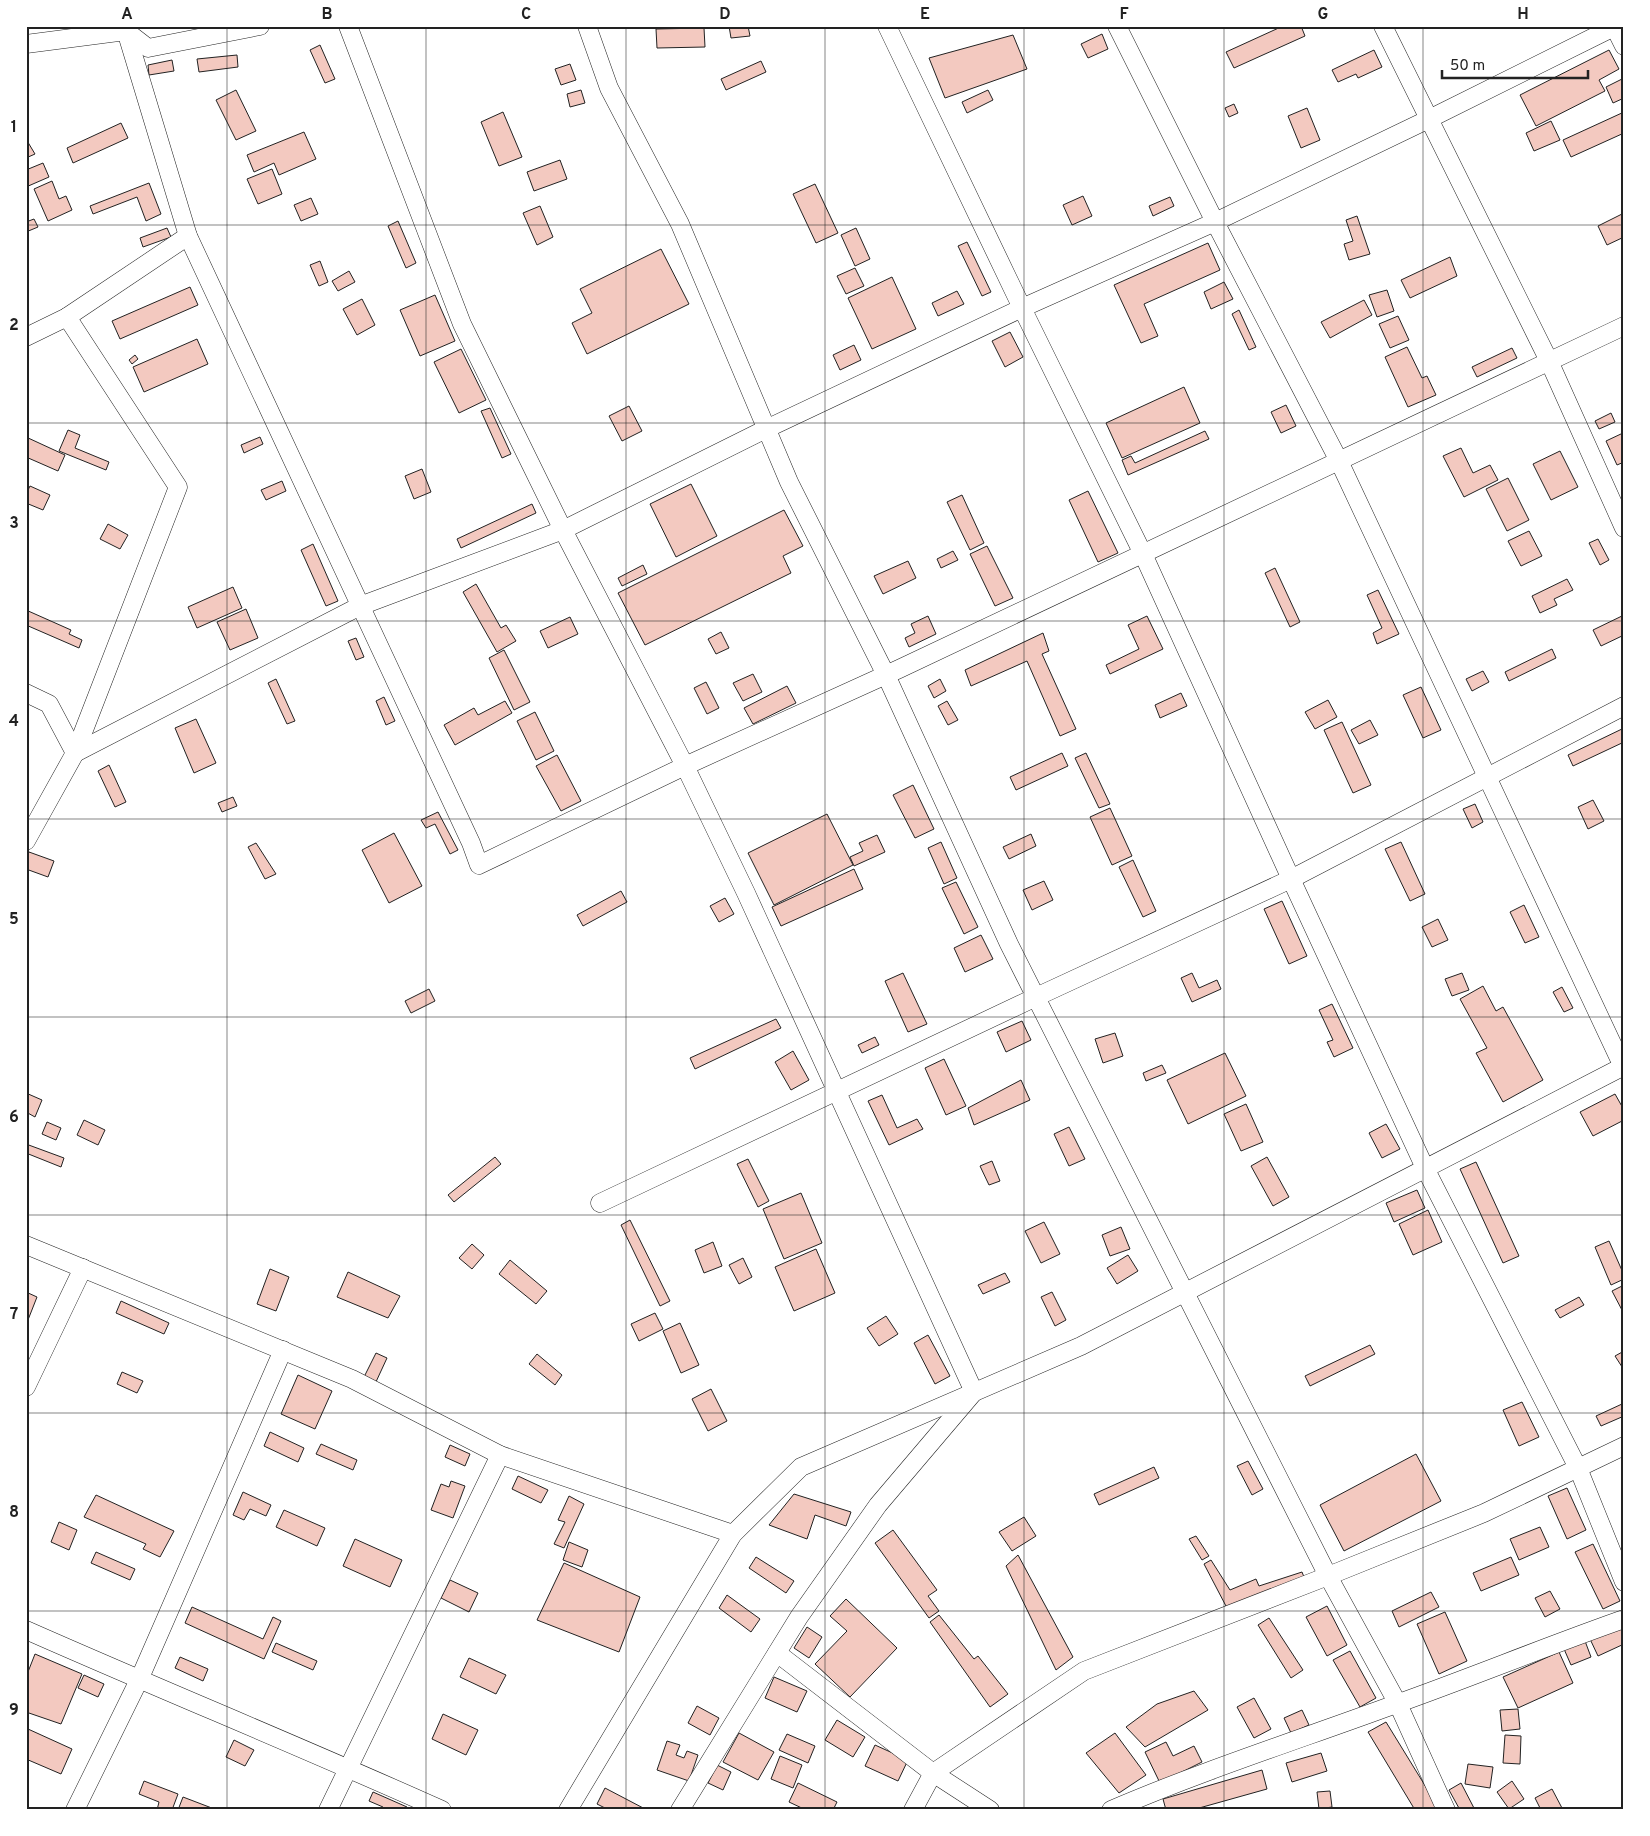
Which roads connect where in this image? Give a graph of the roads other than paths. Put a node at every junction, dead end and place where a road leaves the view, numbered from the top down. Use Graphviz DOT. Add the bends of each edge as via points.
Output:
graph roads {
  1 [pos="260,26"];
  2 [pos="348,26"];
  3 [pos="586,26"];
  4 [pos="887,26"];
  5 [pos="1117,26"];
  6 [pos="1384,26"];
  7 [pos="1614,27"];
  8 [pos="124,29"];
  9 [pos="26,44"];
  10 [pos="1624,46"];
  11 [pos="1428,120"];
  12 [pos="1215,222"];
  13 [pos="188,236"];
  14 [pos="1022,308"];
  15 [pos="67,317"];
  16 [pos="1624,326"];
  17 [pos="26,337"];
  18 [pos="1548,362"];
  19 [pos="766,429"];
  20 [pos="1339,461"];
  21 [pos="1624,528"];
  22 [pos="563,530"];
  23 [pos="1142,554"];
  24 [pos="360,606"];
  25 [pos="886,675"];
  26 [pos="26,694"];
  27 [pos="1624,706"];
  28 [pos="75,752"];
  29 [pos="685,766"];
  30 [pos="1485,776"];
  31 [pos="26,841"];
  32 [pos="1291,879"];
  33 [pos="1036,997"];
  34 [pos="1623,1067"];
  35 [pos="837,1091"];
  36 [pos="1425,1168"];
  37 [pos="600,1203"];
  38 [pos="26,1245"];
  39 [pos="82,1268"];
  40 [pos="1184,1292"];
  41 [pos="283,1350"];
  42 [pos="26,1386"];
  43 [pos="974,1392"];
  44 [pos="1624,1446"];
  45 [pos="500,1455"];
  46 [pos="1578,1468"];
  47 [pos="733,1534"];
  48 [pos="1328,1576"];
  49 [pos="1624,1582"];
  50 [pos="1624,1619"];
  51 [pos="26,1630"];
  52 [pos="777,1653"];
  53 [pos="139,1680"];
  54 [pos="1398,1704"];
  55 [pos="347,1767"];
  56 [pos="933,1773"];
  57 [pos="75,1810"];
  58 [pos="328,1810"];
  59 [pos="442,1810"];
  60 [pos="568,1810"];
  61 [pos="680,1810"];
  62 [pos="914,1810"];
  63 [pos="990,1810"];
  64 [pos="1111,1810"];
  65 [pos="1446,1810"];
  1 -- 8 [label="street" via="148,48"];
  2 -- 22 [label="street" via="462,324"];
  3 -- 19 [label="street" via="609,88 680,224"];
  4 -- 14 [label="street"];
  5 -- 12 [label="street"];
  6 -- 11 [label="street"];
  7 -- 10 [label="street"];
  7 -- 11 [label="street"];
  8 -- 9 [label="street"];
  8 -- 13 [label="street"];
  11 -- 12 [label="street"];
  11 -- 18 [label="street"];
  12 -- 14 [label="street"];
  12 -- 20 [label="street"];
  13 -- 15 [label="street"];
  13 -- 24 [label="street"];
  14 -- 19 [label="street"];
  14 -- 23 [label="street"];
  15 -- 17 [label="street"];
  15 -- 28 [label="street" via="178,487"];
  16 -- 18 [label="street"];
  18 -- 20 [label="street"];
  18 -- 21 [label="street"];
  19 -- 22 [label="street"];
  19 -- 25 [label="street" via="789,482"];
  20 -- 23 [label="street"];
  20 -- 30 [label="street"];
  22 -- 24 [label="street"];
  22 -- 29 [label="street"];
  23 -- 25 [label="street"];
  23 -- 32 [label="street"];
  24 -- 28 [label="street"];
  24 -- 29 [label="street" via="479,865"];
  25 -- 29 [label="street"];
  25 -- 33 [label="street"];
  26 -- 28 [label="street" via="48,704"];
  27 -- 30 [label="street"];
  28 -- 31 [label="street"];
  29 -- 35 [label="street"];
  30 -- 32 [label="street"];
  30 -- 34 [label="street"];
  32 -- 33 [label="street"];
  32 -- 36 [label="street"];
  33 -- 35 [label="street"];
  33 -- 40 [label="street"];
  34 -- 36 [label="street"];
  35 -- 37 [label="street"];
  35 -- 43 [label="street"];
  36 -- 40 [label="street"];
  36 -- 46 [label="street"];
  38 -- 39 [label="street"];
  39 -- 41 [label="street"];
  39 -- 42 [label="street"];
  40 -- 43 [label="street" via="1081,1346"];
  40 -- 48 [label="street"];
  41 -- 45 [label="street" via="352,1378"];
  41 -- 53 [label="street"];
  43 -- 47 [label="street" via="801,1467"];
  43 -- 52 [label="street" via="878,1505"];
  44 -- 46 [label="street"];
  45 -- 47 [label="street"];
  45 -- 55 [label="street"];
  46 -- 48 [label="street" via="1484,1513"];
  46 -- 49 [label="street"];
  47 -- 60 [label="street"];
  48 -- 54 [label="street"];
  48 -- 56 [label="street" via="1084,1671"];
  50 -- 54 [label="street"];
  51 -- 53 [label="street"];
  52 -- 56 [label="street"];
  52 -- 61 [label="street"];
  53 -- 55 [label="street"];
  53 -- 57 [label="street"];
  54 -- 64 [label="street"];
  54 -- 65 [label="street"];
  55 -- 58 [label="street"];
  55 -- 59 [label="street"];
  56 -- 62 [label="street"];
  56 -- 63 [label="street"];
}
